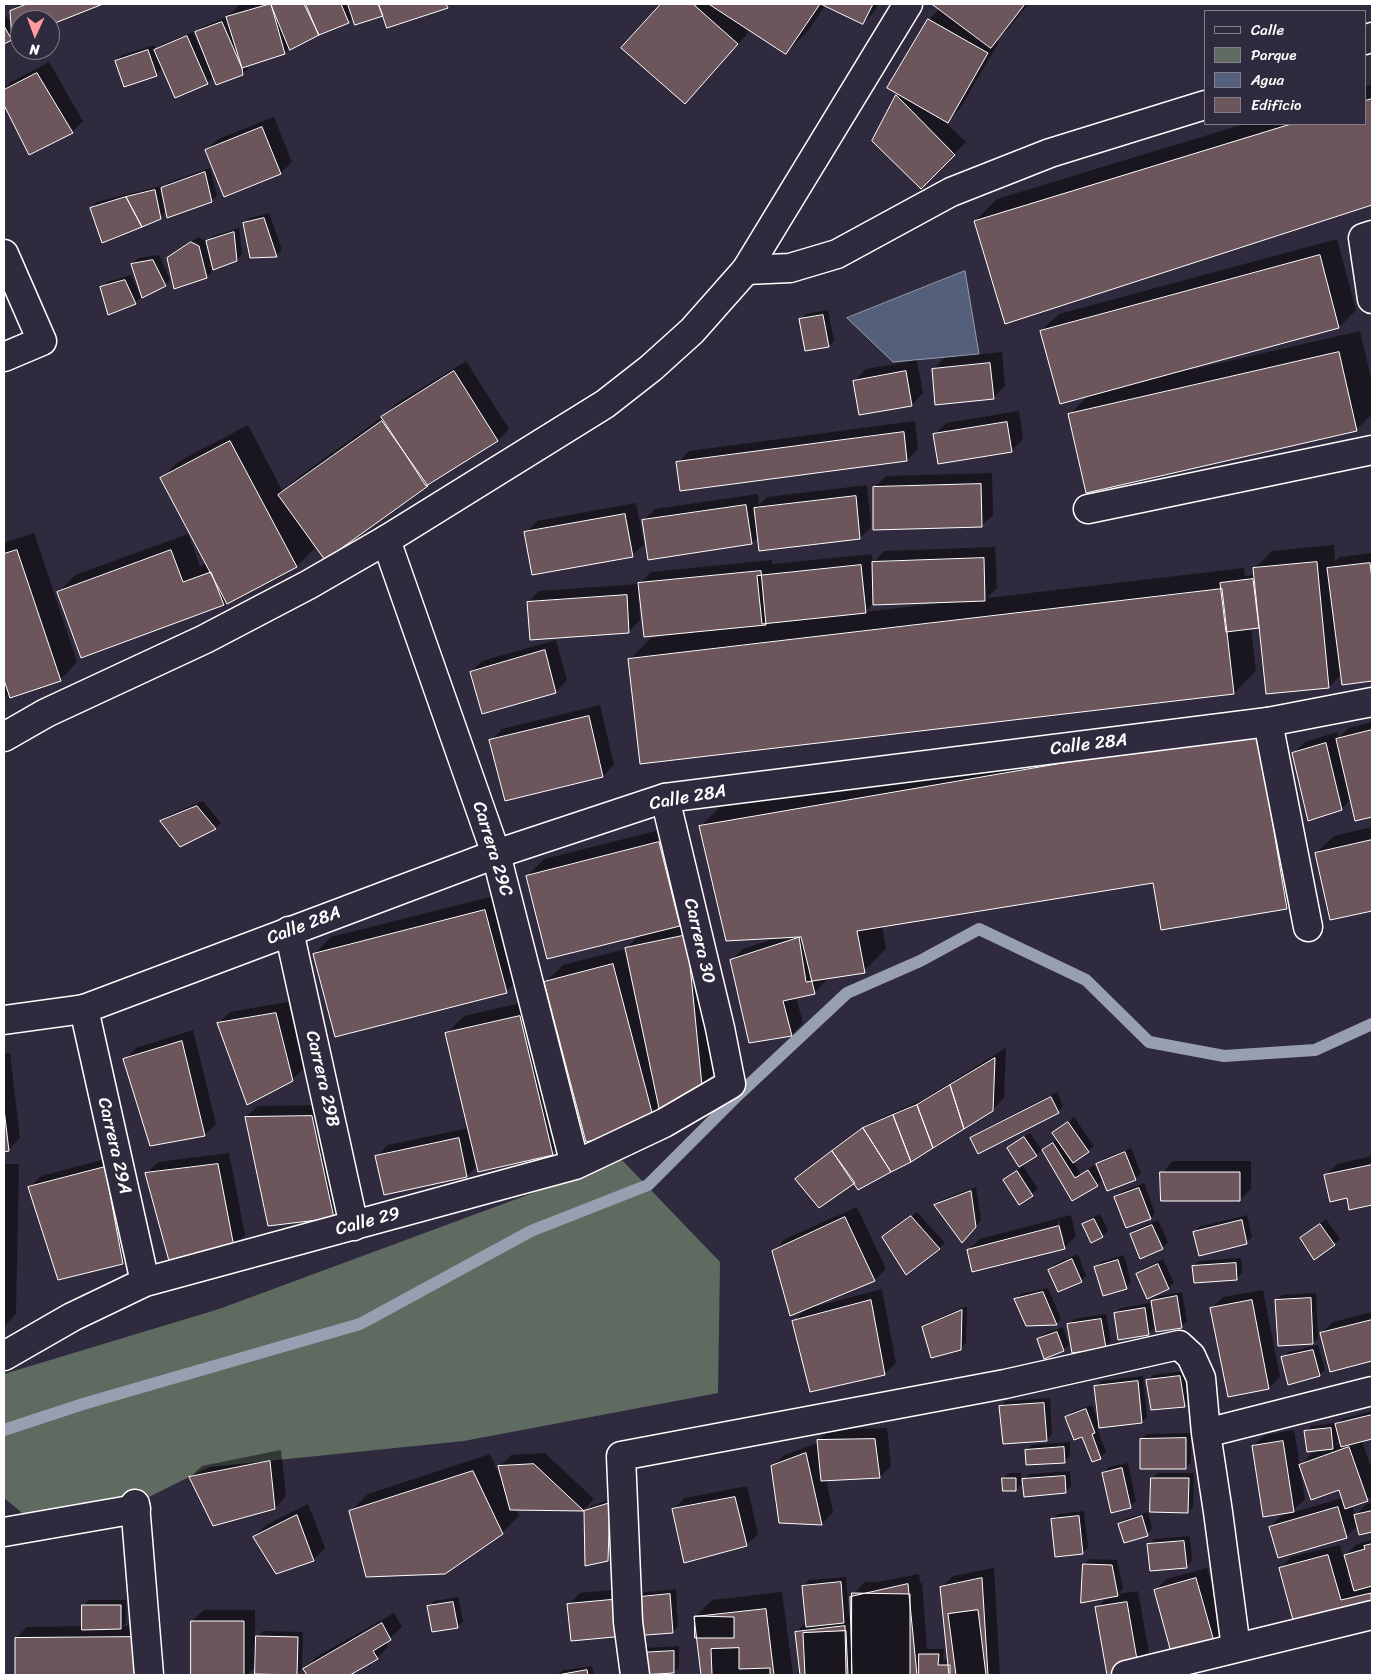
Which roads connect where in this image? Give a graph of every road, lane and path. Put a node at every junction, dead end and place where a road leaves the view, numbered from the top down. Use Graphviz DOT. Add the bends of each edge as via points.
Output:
graph roads {
  1 [pos="908,4"];
  2 [pos="1204,105"];
  3 [pos="1372,235"];
  4 [pos="4,254"];
  5 [pos="746,270"];
  6 [pos="1372,299"];
  7 [pos="4,357"];
  8 [pos="1372,450"];
  9 [pos="1088,510"];
  10 [pos="386,540"];
  11 [pos="1372,702"];
  12 [pos="1268,722"];
  13 [pos="4,736"];
  14 [pos="665,798"];
  15 [pos="496,854"];
  16 [pos="1308,927"];
  17 [pos="289,932"];
  18 [pos="84,1009"];
  19 [pos="4,1020"];
  20 [pos="731,1084"];
  21 [pos="575,1166"];
  22 [pos="354,1226"];
  23 [pos="145,1282"];
  24 [pos="4,1356"];
  25 [pos="1372,1391"];
  26 [pos="1206,1433"];
  27 [pos="4,1532"];
  28 [pos="1372,1615"];
  29 [pos="1236,1648"];
  30 [pos="149,1675"];
  31 [pos="635,1675"];
  32 [pos="1126,1675"];
  1 -- 5 [label="street"];
  2 -- 5 [label="street" via="1050,153 951,192 836,254 790,268"];
  3 -- 6 [label="street" via="1363,238"];
  4 -- 7 [label="street" via="42,341"];
  5 -- 10 [label="street" via="692,331 605,404"];
  8 -- 9 [label="street"];
  10 -- 13 [label="street" via="308,585 46,712"];
  10 -- 15 [label="street, Carrera 29C"];
  11 -- 12 [label="street, Calle 28A"];
  12 -- 14 [label="street, Calle 28A"];
  12 -- 16 [label="street"];
  14 -- 15 [label="street, Calle 28A"];
  14 -- 20 [label="street, Carrera 30"];
  15 -- 17 [label="street, Calle 28A"];
  15 -- 21 [label="street, Carrera 29C"];
  17 -- 18 [label="street, Calle 28A"];
  17 -- 22 [label="street, Carrera 29B"];
  18 -- 19 [label="street, Calle 28A"];
  18 -- 23 [label="street, Carrera 29A"];
  20 -- 21 [label="street, Calle 29" via="664,1123"];
  21 -- 22 [label="street, Calle 29"];
  22 -- 23 [label="street, Calle 29"];
  23 -- 24 [label="street, Calle 29" via="72,1316"];
  25 -- 26 [label="street"];
  26 -- 29 [label="street"];
  26 -- 31 [label="street" via="1201,1378 1191,1356 1179,1345 1005,1384 621,1456 628,1622"];
  27 -- 30 [label="street" via="136,1506"];
  28 -- 29 [label="street"];
  29 -- 32 [label="street"];
}
